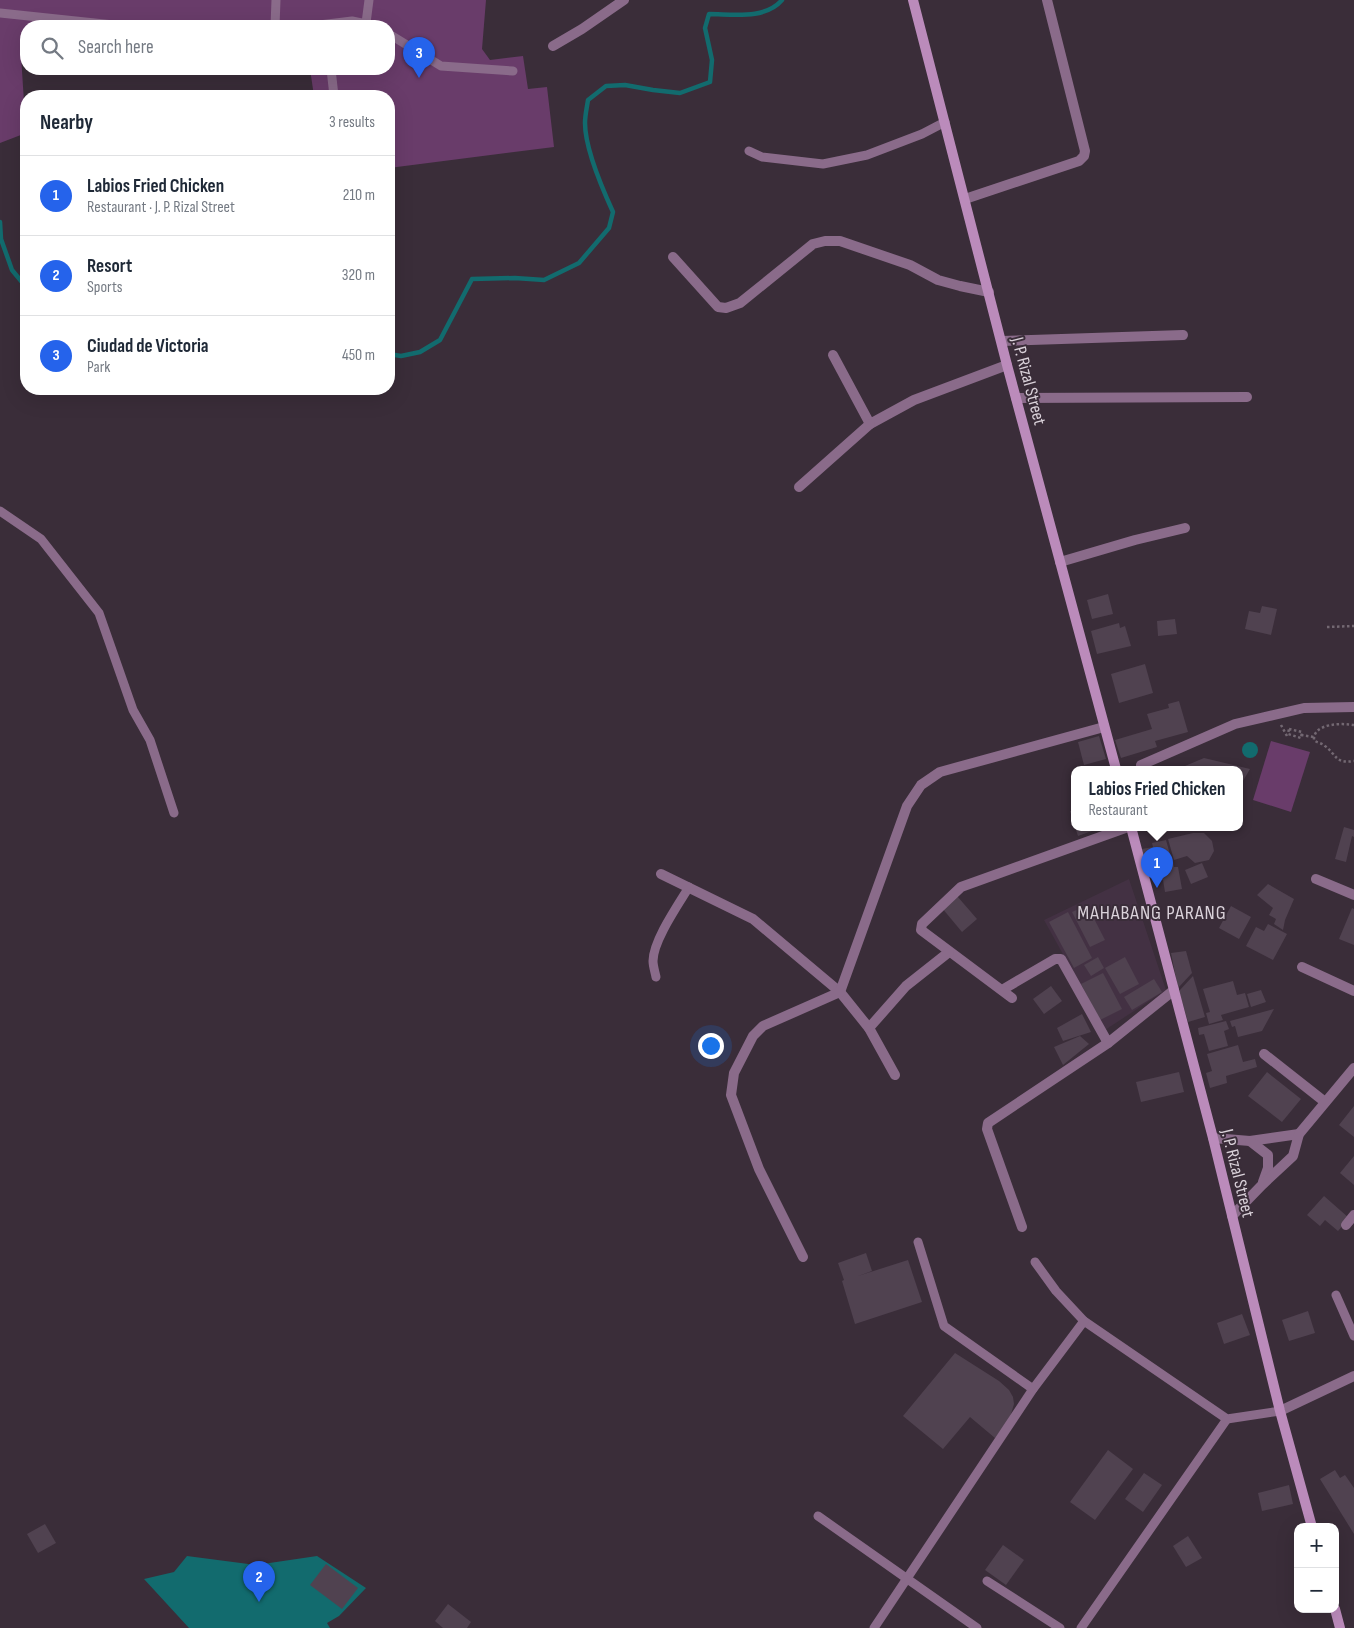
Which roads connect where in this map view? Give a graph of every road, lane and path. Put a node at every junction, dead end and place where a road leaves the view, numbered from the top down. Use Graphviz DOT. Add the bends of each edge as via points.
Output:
graph roads {
  1 [pos="276,0"];
  2 [pos="369,0"];
  3 [pos="624,0"];
  4 [pos="914,0"];
  5 [pos="1047,0"];
  6 [pos="0,13"];
  7 [pos="66,20"];
  8 [pos="274,20"];
  9 [pos="366,20"];
  10 [pos="395,38"];
  11 [pos="552,46"];
  12 [pos="513,71"];
  13 [pos="332,75"];
  14 [pos="333,90"];
  15 [pos="945,122"];
  16 [pos="749,151"];
  17 [pos="965,199"];
  18 [pos="673,257"];
  19 [pos="989,292"];
  20 [pos="1184,335"];
  21 [pos="1002,341"];
  22 [pos="833,355"];
  23 [pos="1007,365"];
  24 [pos="1247,397"];
  25 [pos="1016,398"];
  26 [pos="870,424"];
  27 [pos="800,487"];
  28 [pos="0,511"];
  29 [pos="1185,528"];
  30 [pos="1060,562"];
  31 [pos="1354,626"];
  32 [pos="1327,627"];
  33 [pos="1354,707"];
  34 [pos="1354,725"];
  35 [pos="1104,727"];
  36 [pos="1288,734"];
  37 [pos="1301,735"];
  38 [pos="1314,737"];
  39 [pos="1285,742"];
  40 [pos="1354,761"];
  41 [pos="1141,764"];
  42 [pos="1115,766"];
  43 [pos="174,812"];
  44 [pos="1118,831"];
  45 [pos="1130,831"];
  46 [pos="661,874"];
  47 [pos="1316,879"];
  48 [pos="689,887"];
  49 [pos="1354,895"];
  50 [pos="949,952"];
  51 [pos="1302,967"];
  52 [pos="656,977"];
  53 [pos="1002,990"];
  54 [pos="1174,990"];
  55 [pos="1354,991"];
  56 [pos="840,992"];
  57 [pos="1012,998"];
  58 [pos="869,1028"];
  59 [pos="1108,1043"];
  60 [pos="1264,1054"];
  61 [pos="1354,1068"];
  62 [pos="895,1075"];
  63 [pos="1325,1102"];
  64 [pos="1299,1134"];
  65 [pos="1213,1138"];
  66 [pos="1250,1141"];
  67 [pos="1262,1185"];
  68 [pos="1354,1215"];
  69 [pos="1232,1216"];
  70 [pos="1346,1224"];
  71 [pos="1022,1227"];
  72 [pos="918,1242"];
  73 [pos="803,1257"];
  74 [pos="1035,1262"];
  75 [pos="1336,1295"];
  76 [pos="1084,1321"];
  77 [pos="1354,1336"];
  78 [pos="1354,1376"];
  79 [pos="1033,1389"];
  80 [pos="1280,1412"];
  81 [pos="1227,1419"];
  82 [pos="818,1516"];
  83 [pos="1311,1523"];
  84 [pos="907,1578"];
  85 [pos="987,1581"];
  86 [pos="1336,1613"];
  87 [pos="874,1628"];
  88 [pos="977,1628"];
  89 [pos="1060,1628"];
  90 [pos="1081,1628"];
  91 [pos="1340,1628"];
  1 -- 8 [label="lane"];
  2 -- 9 [label="lane"];
  3 -- 11 [label="street"];
  4 -- 15 [label="main road, J. P. Rizal Street"];
  5 -- 17 [label="street" via="1084,156 1078,161"];
  6 -- 7 [label="lane"];
  10 -- 12 [label="lane" via="440,66"];
  13 -- 14 [label="lane"];
  15 -- 16 [label="lane" via="867,155 823,164 762,157"];
  15 -- 17 [label="main road, J. P. Rizal Street"];
  17 -- 19 [label="main road, J. P. Rizal Street"];
  18 -- 19 [label="street" via="718,308 740,303 813,244 825,241 840,241 910,265 938,280"];
  19 -- 21 [label="main road, J. P. Rizal Street"];
  20 -- 21 [label="street"];
  21 -- 23 [label="main road, J. P. Rizal Street"];
  22 -- 26 [label="street"];
  23 -- 25 [label="main road, J. P. Rizal Street"];
  23 -- 26 [label="street" via="914,400"];
  24 -- 25 [label="street"];
  25 -- 30 [label="main road, J. P. Rizal Street"];
  26 -- 27 [label="street"];
  28 -- 43 [label="lane" via="41,539 99,613 133,710 150,740"];
  29 -- 30 [label="street"];
  30 -- 35 [label="main road, J. P. Rizal Street"];
  31 -- 32 [label="path"];
  33 -- 41 [label="street" via="1304,708 1235,724"];
  34 -- 38 [label="path" via="1326,726 1315,732"];
  35 -- 42 [label="main road, J. P. Rizal Street"];
  35 -- 56 [label="street" via="940,772 921,784 907,806"];
  36 -- 37 [label="path" via="1301,738"];
  36 -- 37 [label="path" via="1289,729 1302,732"];
  36 -- 39 [label="path"];
  37 -- 38 [label="path"];
  38 -- 40 [label="path" via="1336,758"];
  44 -- 50 [label="street" via="961,887 921,927"];
  45 -- 54 [label="main road, J. P. Rizal Street"];
  46 -- 48 [label="street"];
  47 -- 49 [label="street"];
  48 -- 52 [label="lane" via="655,950"];
  48 -- 56 [label="street" via="753,919"];
  50 -- 53 [label="street"];
  50 -- 58 [label="street" via="906,986"];
  51 -- 55 [label="street"];
  53 -- 57 [label="street"];
  53 -- 59 [label="street" via="1055,959 1062,959"];
  54 -- 59 [label="street"];
  54 -- 65 [label="main road, J. P. Rizal Street"];
  56 -- 58 [label="street"];
  56 -- 73 [label="street" via="763,1026 753,1036 734,1073 730,1095 759,1170"];
  58 -- 62 [label="street"];
  59 -- 71 [label="street" via="988,1123 987,1129"];
  60 -- 63 [label="street"];
  61 -- 63 [label="street"];
  63 -- 64 [label="street"];
  64 -- 66 [label="street"];
  64 -- 67 [label="street" via="1293,1156"];
  65 -- 66 [label="street"];
  65 -- 69 [label="main road, J. P. Rizal Street"];
  66 -- 67 [label="street" via="1268,1156"];
  67 -- 69 [label="street"];
  68 -- 70 [label="street"];
  69 -- 80 [label="main road, J. P. Rizal Street"];
  72 -- 79 [label="lane" via="944,1326"];
  74 -- 76 [label="lane"];
  75 -- 77 [label="lane"];
  76 -- 79 [label="lane"];
  76 -- 81 [label="lane"];
  78 -- 80 [label="street"];
  79 -- 84 [label="lane"];
  80 -- 81 [label="lane"];
  80 -- 83 [label="main road, J. P. Rizal Street"];
  81 -- 90 [label="lane"];
  82 -- 84 [label="lane"];
  84 -- 87 [label="lane"];
  84 -- 88 [label="lane"];
  85 -- 89 [label="lane"];
  86 -- 91 [label="main road"];
}
